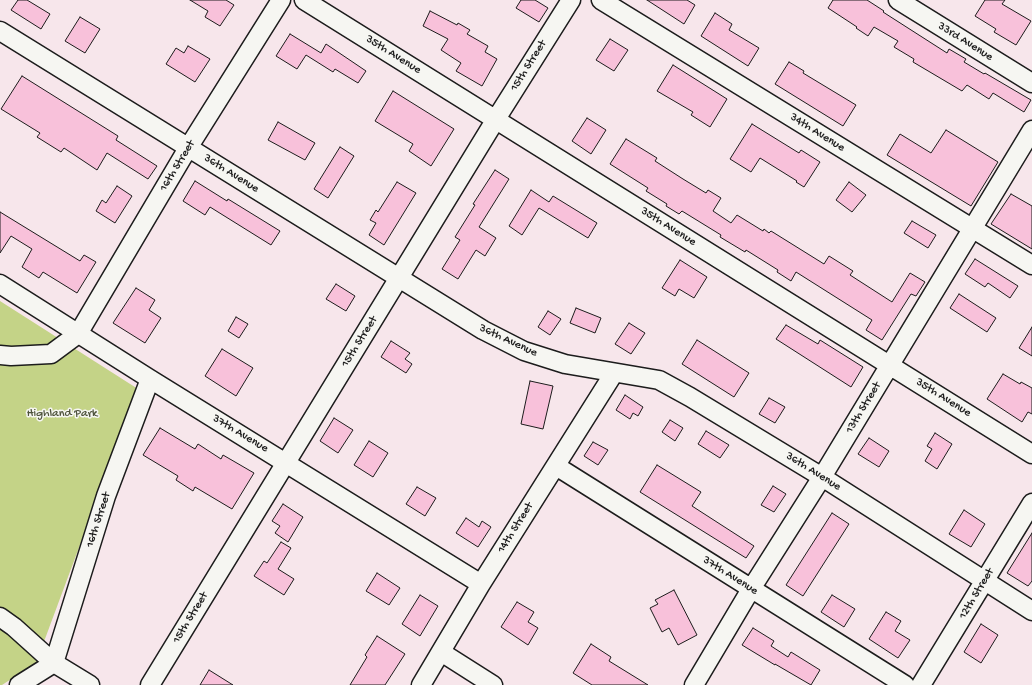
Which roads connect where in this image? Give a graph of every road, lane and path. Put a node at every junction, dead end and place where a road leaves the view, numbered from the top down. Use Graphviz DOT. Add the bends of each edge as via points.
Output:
graph roads {
  1 [pos="281,0"];
  2 [pos="304,0"];
  3 [pos="571,0"];
  4 [pos="601,0"];
  5 [pos="898,0"];
  6 [pos="0,31"];
  7 [pos="1032,83"];
  8 [pos="496,119"];
  9 [pos="1032,130"];
  10 [pos="188,148"];
  11 [pos="973,228"];
  12 [pos="1032,265"];
  13 [pos="399,279"];
  14 [pos="0,284"];
  15 [pos="78,334"];
  16 [pos="0,355"];
  17 [pos="890,365"];
  18 [pos="614,373"];
  19 [pos="150,380"];
  20 [pos="1032,454"];
  21 [pos="286,462"];
  22 [pos="556,466"];
  23 [pos="822,477"];
  24 [pos="1032,503"];
  25 [pos="985,581"];
  26 [pos="481,584"];
  27 [pos="751,589"];
  28 [pos="1032,610"];
  29 [pos="0,617"];
  30 [pos="441,652"];
  31 [pos="54,663"];
  32 [pos="19,685"];
  33 [pos="90,685"];
  34 [pos="150,685"];
  35 [pos="421,685"];
  36 [pos="493,685"];
  37 [pos="694,685"];
  38 [pos="905,685"];
  39 [pos="921,685"];
  1 -- 10 [label="street, 16th Street"];
  2 -- 8 [label="street, 35th Avenue"];
  3 -- 8 [label="street, 15th Street"];
  4 -- 11 [label="street, 34th Avenue"];
  5 -- 7 [label="street, 33rd Avenue"];
  6 -- 10 [label="street, 36th Avenue"];
  8 -- 13 [label="street, 15th Street"];
  8 -- 17 [label="street, 35th Avenue"];
  9 -- 11 [label="street, 13th Street"];
  10 -- 13 [label="street, 36th Avenue"];
  10 -- 15 [label="street, 16th Street"];
  11 -- 12 [label="street, 34th Avenue"];
  11 -- 17 [label="street, 13th Street"];
  13 -- 18 [label="street, 36th Avenue" via="483,330 524,351 565,364"];
  13 -- 21 [label="street, 15th Street"];
  14 -- 15 [label="street, 37th Avenue"];
  15 -- 16 [label="street" via="51,354"];
  15 -- 19 [label="street, 37th Avenue"];
  17 -- 20 [label="street, 35th Avenue"];
  17 -- 23 [label="street, 13th Street"];
  18 -- 22 [label="street, 14th Street"];
  18 -- 23 [label="street, 36th Avenue" via="659,380"];
  19 -- 21 [label="street, 37th Avenue"];
  19 -- 31 [label="street, 16th Street" via="106,496"];
  21 -- 26 [label="street, 37th Avenue"];
  21 -- 34 [label="street, 15th Street"];
  22 -- 26 [label="street, 14th Street"];
  22 -- 27 [label="street, 37th Avenue"];
  23 -- 25 [label="street, 36th Avenue"];
  23 -- 27 [label="street, 13th Street"];
  24 -- 25 [label="street, 12th Street"];
  25 -- 28 [label="street, 36th Avenue"];
  25 -- 39 [label="street, 12th Street"];
  26 -- 30 [label="street, 14th Street"];
  27 -- 37 [label="street, 13th Street"];
  27 -- 38 [label="street, 37th Avenue"];
  29 -- 31 [label="street"];
  30 -- 35 [label="street, 14th Street"];
  30 -- 36 [label="street"];
  31 -- 32 [label="street"];
  31 -- 33 [label="street"];
}
